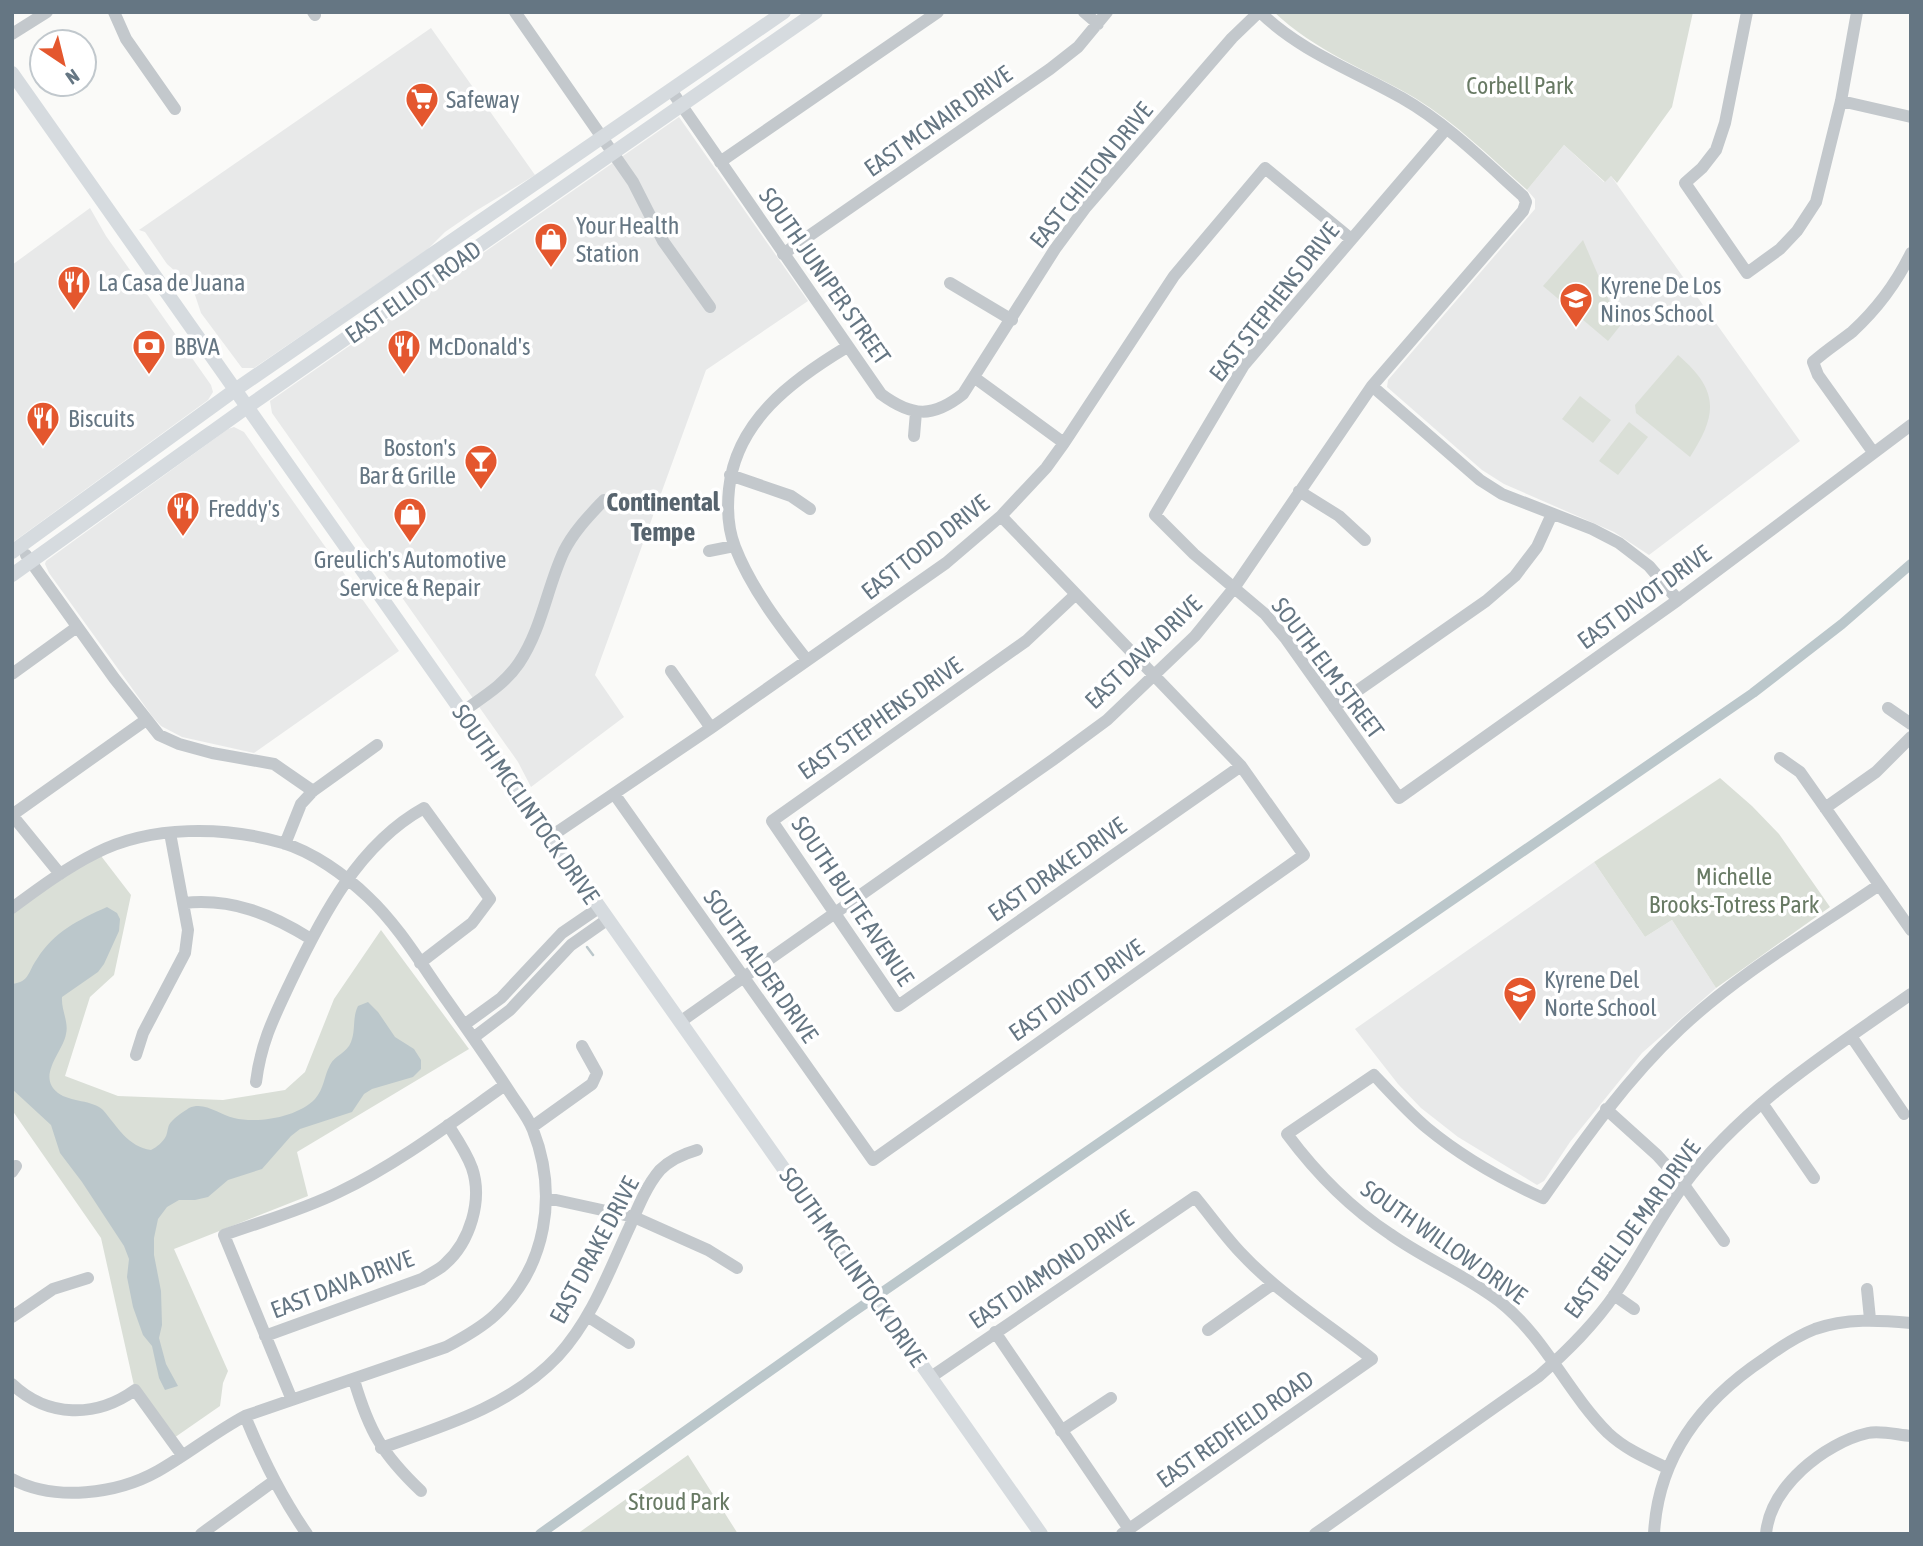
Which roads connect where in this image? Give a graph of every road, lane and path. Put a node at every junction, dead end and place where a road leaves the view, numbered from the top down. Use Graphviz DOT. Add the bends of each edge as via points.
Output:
graph roads {
  1 [pos="47,12"];
  2 [pos="114,12"];
  3 [pos="515,12"];
  4 [pos="816,12"];
  5 [pos="938,12"];
  6 [pos="1084,12"];
  7 [pos="1107,12"];
  8 [pos="1260,12"];
  9 [pos="1747,12"];
  10 [pos="1857,12"];
  11 [pos="775,15"];
  12 [pos="1098,24"];
  13 [pos="12,34"];
  14 [pos="784,34"];
  15 [pos="12,73"];
  16 [pos="671,90"];
  17 [pos="1841,101"];
  18 [pos="682,106"];
  19 [pos="175,109"];
  20 [pos="1911,117"];
  21 [pos="1446,129"];
  22 [pos="602,138"];
  23 [pos="613,152"];
  24 [pos="720,162"];
  25 [pos="1351,239"];
  26 [pos="442,247"];
  27 [pos="1911,253"];
  28 [pos="783,254"];
  29 [pos="464,256"];
  30 [pos="950,283"];
  31 [pos="710,307"];
  32 [pos="1012,320"];
  33 [pos="847,346"];
  34 [pos="975,378"];
  35 [pos="1372,386"];
  36 [pos="235,390"];
  37 [pos="247,407"];
  38 [pos="916,412"];
  39 [pos="1911,425"];
  40 [pos="914,436"];
  41 [pos="1064,443"];
  42 [pos="1873,452"];
  43 [pos="730,475"];
  44 [pos="1299,491"];
  45 [pos="604,500"];
  46 [pos="810,509"];
  47 [pos="1552,514"];
  48 [pos="1154,515"];
  49 [pos="1001,516"];
  50 [pos="1364,540"];
  51 [pos="734,546"];
  52 [pos="709,551"];
  53 [pos="23,556"];
  54 [pos="12,576"];
  55 [pos="1234,588"];
  56 [pos="1076,595"];
  57 [pos="1678,600"];
  58 [pos="77,627"];
  59 [pos="807,660"];
  60 [pos="671,671"];
  61 [pos="12,674"];
  62 [pos="1155,676"];
  63 [pos="1334,707"];
  64 [pos="1888,708"];
  65 [pos="462,712"];
  66 [pos="146,720"];
  67 [pos="1911,724"];
  68 [pos="711,728"];
  69 [pos="1911,737"];
  70 [pos="377,745"];
  71 [pos="1780,758"];
  72 [pos="1241,766"];
  73 [pos="313,791"];
  74 [pos="615,795"];
  75 [pos="1399,798"];
  76 [pos="1825,808"];
  77 [pos="12,815"];
  78 [pos="772,821"];
  79 [pos="170,834"];
  80 [pos="550,837"];
  81 [pos="285,844"];
  82 [pos="60,874"];
  83 [pos="348,881"];
  84 [pos="1879,885"];
  85 [pos="184,903"];
  86 [pos="12,908"];
  87 [pos="604,913"];
  88 [pos="834,913"];
  89 [pos="1911,930"];
  90 [pos="311,939"];
  91 [pos="420,963"];
  92 [pos="743,978"];
  93 [pos="1911,994"];
  94 [pos="898,1006"];
  95 [pos="680,1022"];
  96 [pos="464,1025"];
  97 [pos="1851,1036"];
  98 [pos="473,1038"];
  99 [pos="582,1045"];
  100 [pos="136,1055"];
  101 [pos="256,1082"];
  102 [pos="505,1085"];
  103 [pos="1762,1103"];
  104 [pos="1606,1109"];
  105 [pos="1904,1114"];
  106 [pos="447,1125"];
  107 [pos="532,1127"];
  108 [pos="697,1150"];
  109 [pos="873,1160"];
  110 [pos="1814,1178"];
  111 [pos="1684,1185"];
  112 [pos="547,1198"];
  113 [pos="634,1217"];
  114 [pos="1724,1241"];
  115 [pos="737,1268"];
  116 [pos="88,1278"];
  117 [pos="1273,1284"];
  118 [pos="1867,1289"];
  119 [pos="1614,1295"];
  120 [pos="1634,1309"];
  121 [pos="587,1316"];
  122 [pos="12,1317"];
  123 [pos="1870,1319"];
  124 [pos="1911,1323"];
  125 [pos="1208,1330"];
  126 [pos="995,1332"];
  127 [pos="265,1336"];
  128 [pos="629,1343"];
  129 [pos="1555,1362"];
  130 [pos="931,1377"];
  131 [pos="354,1380"];
  132 [pos="12,1384"];
  133 [pos="1111,1398"];
  134 [pos="292,1400"];
  135 [pos="245,1416"];
  136 [pos="1061,1431"];
  137 [pos="1911,1436"];
  138 [pos="381,1448"];
  139 [pos="183,1455"];
  140 [pos="1667,1468"];
  141 [pos="12,1479"];
  142 [pos="274,1482"];
  143 [pos="421,1491"];
  144 [pos="1125,1532"];
  145 [pos="201,1534"];
  146 [pos="307,1534"];
  147 [pos="1041,1534"];
  148 [pos="1315,1534"];
  149 [pos="1654,1534"];
  150 [pos="1766,1534"];
  1 -- 13 [label="street"];
  2 -- 19 [label="street" via="126,39"];
  3 -- 22 [label="street"];
  4 -- 14 [label="main road, EAST ELLIOT ROAD"];
  5 -- 24 [label="street"];
  6 -- 12 [label="street"];
  7 -- 12 [label="street, EAST MCNAIR DRIVE"];
  8 -- 21 [label="street" via="1315,54 1402,98"];
  8 -- 32 [label="street, EAST CHILTON DRIVE" via="1232,38 1086,207"];
  9 -- 17 [label="street" via="1726,123 1716,150 1685,183 1748,273 1780,249 1816,202"];
  10 -- 17 [label="street"];
  11 -- 14 [label="street"];
  11 -- 16 [label="main road, EAST ELLIOT ROAD"];
  12 -- 28 [label="street, EAST MCNAIR DRIVE" via="1050,69"];
  14 -- 18 [label="main road, EAST ELLIOT ROAD"];
  15 -- 36 [label="main road, SOUTH MCCLINTOCK DRIVE"];
  16 -- 18 [label="street, SOUTH JUNIPER STREET"];
  16 -- 22 [label="main road, EAST ELLIOT ROAD"];
  17 -- 20 [label="street"];
  18 -- 23 [label="main road, EAST ELLIOT ROAD"];
  18 -- 24 [label="street, SOUTH JUNIPER STREET"];
  21 -- 25 [label="street, EAST STEPHENS DRIVE"];
  21 -- 35 [label="street, EAST DAVA DRIVE" via="1526,202"];
  22 -- 23 [label="street"];
  22 -- 26 [label="main road, EAST ELLIOT ROAD"];
  23 -- 29 [label="main road, EAST ELLIOT ROAD"];
  23 -- 31 [label="street" via="663,241"];
  24 -- 28 [label="street, SOUTH JUNIPER STREET"];
  25 -- 41 [label="street, EAST TODD DRIVE" via="1265,168 1174,276"];
  25 -- 48 [label="street, EAST STEPHENS DRIVE" via="1244,365"];
  26 -- 29 [label="main road"];
  26 -- 36 [label="main road, EAST ELLIOT ROAD"];
  27 -- 42 [label="street" via="1877,305 1813,362"];
  28 -- 33 [label="street, SOUTH JUNIPER STREET"];
  29 -- 37 [label="main road, EAST ELLIOT ROAD"];
  30 -- 32 [label="street"];
  32 -- 34 [label="street, EAST CHILTON DRIVE"];
  33 -- 38 [label="street, SOUTH JUNIPER STREET" via="881,394"];
  33 -- 43 [label="street" via="777,395 756,418"];
  34 -- 38 [label="street" via="948,405"];
  34 -- 41 [label="street"];
  35 -- 44 [label="street, EAST DAVA DRIVE"];
  35 -- 47 [label="street" via="1488,486"];
  36 -- 37 [label="main road, SOUTH MCCLINTOCK DRIVE"];
  36 -- 53 [label="main road, EAST ELLIOT ROAD"];
  37 -- 53 [label="main road, EAST ELLIOT ROAD"];
  37 -- 65 [label="main road, SOUTH MCCLINTOCK DRIVE"];
  38 -- 40 [label="street"];
  39 -- 42 [label="street, EAST DIVOT DRIVE"];
  41 -- 49 [label="street, EAST TODD DRIVE"];
  42 -- 57 [label="street, EAST DIVOT DRIVE"];
  43 -- 46 [label="street" via="792,496"];
  43 -- 51 [label="street" via="728,519"];
  44 -- 50 [label="street" via="1339,516"];
  44 -- 55 [label="street, EAST DAVA DRIVE"];
  45 -- 65 [label="street" via="564,551 519,663 499,687"];
  47 -- 57 [label="street" via="1619,543 1649,566"];
  47 -- 63 [label="street" via="1537,547 1515,576"];
  48 -- 55 [label="street, SOUTH ELM STREET"];
  49 -- 56 [label="street"];
  49 -- 59 [label="street, EAST TODD DRIVE" via="946,563"];
  51 -- 52 [label="street"];
  51 -- 59 [label="street" via="753,583"];
  53 -- 54 [label="main road, EAST ELLIOT ROAD"];
  53 -- 58 [label="street"];
  55 -- 62 [label="street, EAST DAVA DRIVE"];
  55 -- 63 [label="street, SOUTH ELM STREET" via="1265,614"];
  56 -- 62 [label="street"];
  56 -- 78 [label="street, EAST STEPHENS DRIVE" via="1026,641"];
  57 -- 75 [label="street, EAST DIVOT DRIVE"];
  58 -- 61 [label="street"];
  58 -- 66 [label="street"];
  59 -- 68 [label="street, EAST TODD DRIVE"];
  60 -- 68 [label="street"];
  62 -- 72 [label="street"];
  62 -- 88 [label="street, EAST DAVA DRIVE" via="1107,720"];
  63 -- 75 [label="street, SOUTH ELM STREET"];
  64 -- 67 [label="street"];
  65 -- 80 [label="main road, SOUTH MCCLINTOCK DRIVE"];
  66 -- 73 [label="street" via="159,735 179,744 274,764"];
  66 -- 77 [label="street"];
  68 -- 74 [label="street, EAST TODD DRIVE"];
  69 -- 76 [label="street" via="1876,772"];
  70 -- 73 [label="street"];
  71 -- 76 [label="street" via="1800,772"];
  72 -- 94 [label="street, EAST DRAKE DRIVE"];
  72 -- 109 [label="street, EAST DIVOT DRIVE" via="1304,855"];
  73 -- 81 [label="street" via="301,804"];
  74 -- 80 [label="street, EAST TODD DRIVE"];
  74 -- 92 [label="street, SOUTH ALDER DRIVE"];
  76 -- 84 [label="street"];
  77 -- 82 [label="street"];
  78 -- 88 [label="street, SOUTH BUTTE AVENUE"];
  79 -- 81 [label="street" via="211,831"];
  79 -- 82 [label="street" via="99,852"];
  79 -- 85 [label="street"];
  80 -- 87 [label="main road, SOUTH MCCLINTOCK DRIVE"];
  81 -- 83 [label="street"];
  82 -- 86 [label="street"];
  83 -- 90 [label="street"];
  83 -- 91 [label="street" via="369,897"];
  83 -- 91 [label="street" via="386,834 424,808 490,899 472,923"];
  84 -- 89 [label="street"];
  84 -- 104 [label="street" via="1740,980 1682,1028"];
  85 -- 90 [label="street" via="209,900 262,912"];
  85 -- 100 [label="street" via="185,953 147,1023"];
  87 -- 95 [label="main road, SOUTH MCCLINTOCK DRIVE"];
  87 -- 96 [label="street" via="562,933 501,998"];
  87 -- 98 [label="street" via="510,1010"];
  88 -- 92 [label="street, EAST DAVA DRIVE"];
  88 -- 94 [label="street, SOUTH BUTTE AVENUE"];
  90 -- 101 [label="street" via="267,1032"];
  91 -- 96 [label="street"];
  92 -- 95 [label="street, EAST DAVA DRIVE"];
  92 -- 109 [label="street, SOUTH ALDER DRIVE"];
  93 -- 97 [label="street, EAST BELL DE MAR DRIVE"];
  95 -- 130 [label="main road, SOUTH MCCLINTOCK DRIVE"];
  96 -- 98 [label="street"];
  97 -- 103 [label="street, EAST BELL DE MAR DRIVE"];
  97 -- 105 [label="street"];
  98 -- 102 [label="street"];
  99 -- 107 [label="street" via="597,1073 592,1084"];
  102 -- 106 [label="street"];
  102 -- 107 [label="street"];
  103 -- 110 [label="street"];
  103 -- 111 [label="street, EAST BELL DE MAR DRIVE"];
  104 -- 111 [label="street"];
  104 -- 129 [label="street, SOUTH WILLOW DRIVE" via="1543,1198 1427,1129 1374,1075 1287,1134 1310,1165 1348,1202 1390,1235 1500,1301"];
  106 -- 127 [label="street, EAST DAVA DRIVE" via="473,1171 476,1197 461,1246 444,1265 422,1279"];
  106 -- 127 [label="street" via="400,1159 340,1192 224,1234"];
  107 -- 112 [label="street"];
  108 -- 113 [label="street, EAST DRAKE DRIVE" via="677,1156 660,1170"];
  111 -- 114 [label="street"];
  111 -- 119 [label="street, EAST BELL DE MAR DRIVE"];
  112 -- 113 [label="street"];
  112 -- 131 [label="street" via="544,1230 534,1258 496,1315 446,1347"];
  113 -- 115 [label="street"];
  113 -- 121 [label="street, EAST DRAKE DRIVE"];
  116 -- 122 [label="street" via="53,1289"];
  117 -- 125 [label="street"];
  117 -- 126 [label="street, EAST DIAMOND DRIVE" via="1195,1197"];
  117 -- 144 [label="street, EAST REDFIELD ROAD" via="1372,1359"];
  118 -- 123 [label="street"];
  119 -- 120 [label="street"];
  119 -- 129 [label="street, EAST BELL DE MAR DRIVE"];
  121 -- 128 [label="street"];
  121 -- 138 [label="street, EAST DRAKE DRIVE" via="559,1355 513,1393 467,1417"];
  123 -- 124 [label="street"];
  123 -- 140 [label="street" via="1815,1329 1753,1366 1699,1415"];
  126 -- 130 [label="street, EAST DIAMOND DRIVE"];
  126 -- 136 [label="street"];
  127 -- 134 [label="street"];
  129 -- 140 [label="street, SOUTH WILLOW DRIVE" via="1609,1434 1627,1449"];
  129 -- 148 [label="street, EAST BELL DE MAR DRIVE"];
  130 -- 147 [label="main road, SOUTH MCCLINTOCK DRIVE"];
  131 -- 134 [label="street"];
  131 -- 138 [label="street"];
  132 -- 139 [label="street" via="32,1400 79,1412 119,1401 135,1390"];
  133 -- 136 [label="street"];
  134 -- 135 [label="street"];
  135 -- 139 [label="street"];
  135 -- 142 [label="street"];
  136 -- 144 [label="street"];
  137 -- 150 [label="street" via="1870,1432 1842,1441 1797,1473 1780,1493"];
  138 -- 143 [label="street"];
  139 -- 141 [label="street" via="147,1476 99,1490 69,1493"];
  140 -- 149 [label="street" via="1658,1494"];
  142 -- 145 [label="street"];
  142 -- 146 [label="street"];
}
